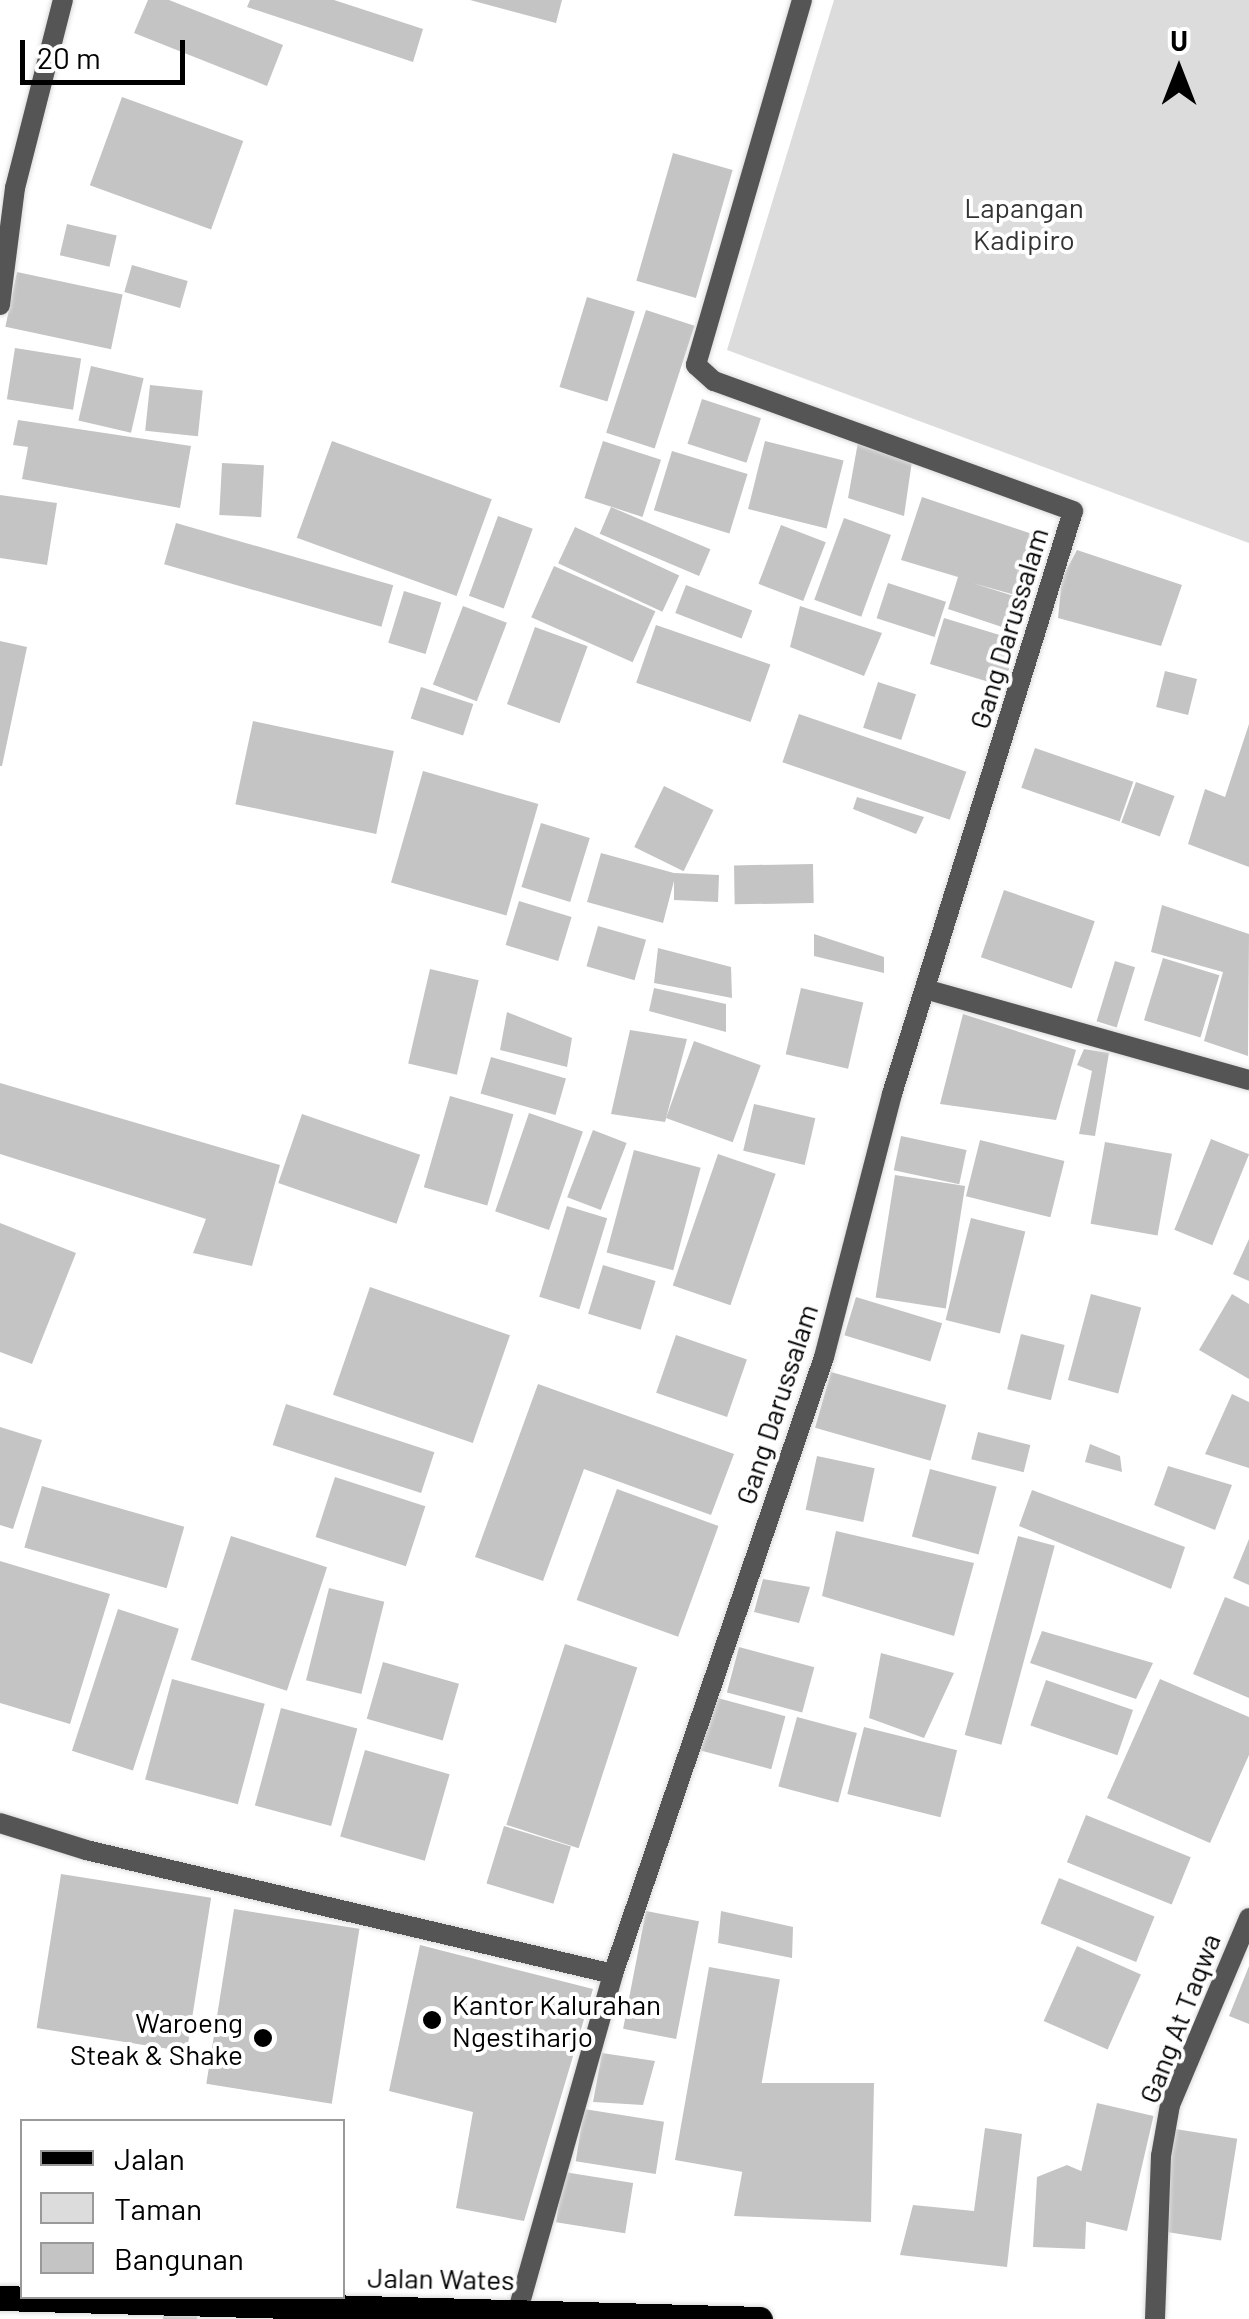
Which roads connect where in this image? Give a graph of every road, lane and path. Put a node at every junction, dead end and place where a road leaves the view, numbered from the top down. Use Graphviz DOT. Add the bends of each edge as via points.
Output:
graph roads {
  1 [pos="63,0"];
  2 [pos="802,0"];
  3 [pos="0,305"];
  4 [pos="926,990"];
  5 [pos="1249,1080"];
  6 [pos="0,1824"];
  7 [pos="1249,1918"];
  8 [pos="612,1974"];
  9 [pos="43,2299"];
  10 [pos="518,2310"];
  11 [pos="760,2319"];
  12 [pos="1155,2319"];
  1 -- 3 [label="street" via="15,188"];
  2 -- 4 [label="street, Gang Darussalam" via="696,365 714,381 1073,511"];
  4 -- 5 [label="street"];
  4 -- 8 [label="street, Gang Darussalam" via="824,1357"];
  6 -- 8 [label="street"];
  7 -- 12 [label="street, Gang At Taqwa" via="1170,2106 1161,2156"];
  8 -- 10 [label="street, Gang Darussalam"];
  9 -- 10 [label="main road, Jalan Wates"];
  10 -- 11 [label="main road, Jalan Wates"];
}
